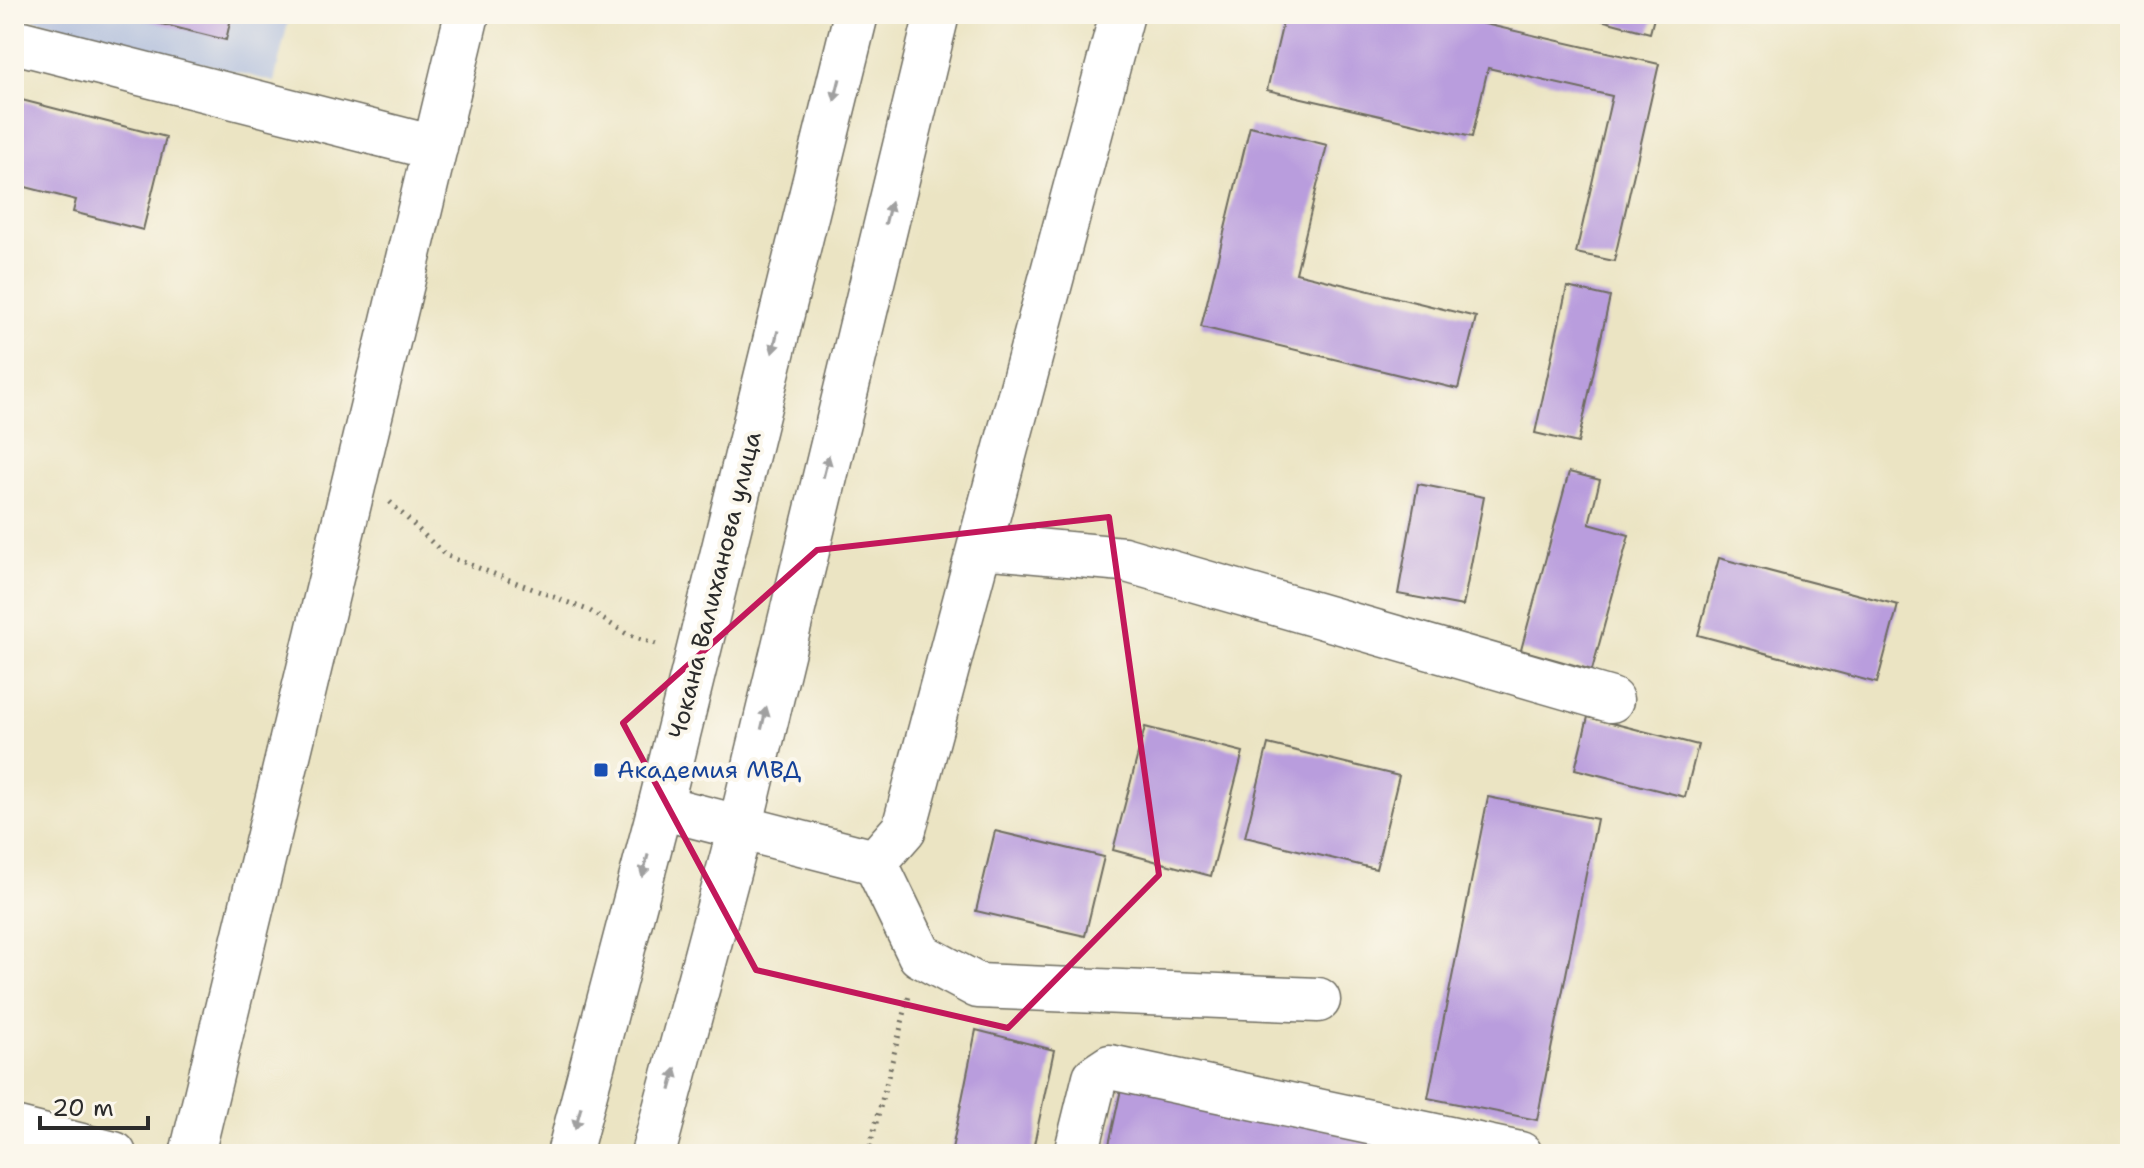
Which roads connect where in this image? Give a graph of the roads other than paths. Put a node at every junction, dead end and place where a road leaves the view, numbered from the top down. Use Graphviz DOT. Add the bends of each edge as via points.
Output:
graph roads {
  1 [pos="467,14"];
  2 [pos="856,14"];
  3 [pos="937,14"];
  4 [pos="1122,14"];
  5 [pos="34,34"];
  6 [pos="435,148"];
  7 [pos="981,546"];
  8 [pos="1611,700"];
  9 [pos="660,807"];
  10 [pos="740,828"];
  11 [pos="875,862"];
  12 [pos="1318,1000"];
  13 [pos="19,1138"];
  14 [pos="114,1154"];
  15 [pos="192,1154"];
  16 [pos="569,1154"];
  17 [pos="653,1154"];
  18 [pos="1076,1154"];
  19 [pos="1520,1154"];
  1 -- 6 [label="main road"];
  2 -- 9 [label="main road, Чокана Валиханова улица, one-way"];
  10 -- 3 [label="main road, one-way"];
  4 -- 7 [label="main road"];
  5 -- 6 [label="main road"];
  6 -- 15 [label="main road"];
  7 -- 8 [label="main road" via="1123,559"];
  7 -- 11 [label="main road" via="904,829"];
  9 -- 10 [label="main road"];
  9 -- 16 [label="main road, Чокана Валиханова улица, one-way"];
  10 -- 11 [label="main road"];
  17 -- 10 [label="main road, one-way"];
  11 -- 12 [label="main road" via="920,955 978,986"];
  13 -- 14 [label="main road"];
  18 -- 19 [label="main road" via="1095,1077 1110,1067"];
}
